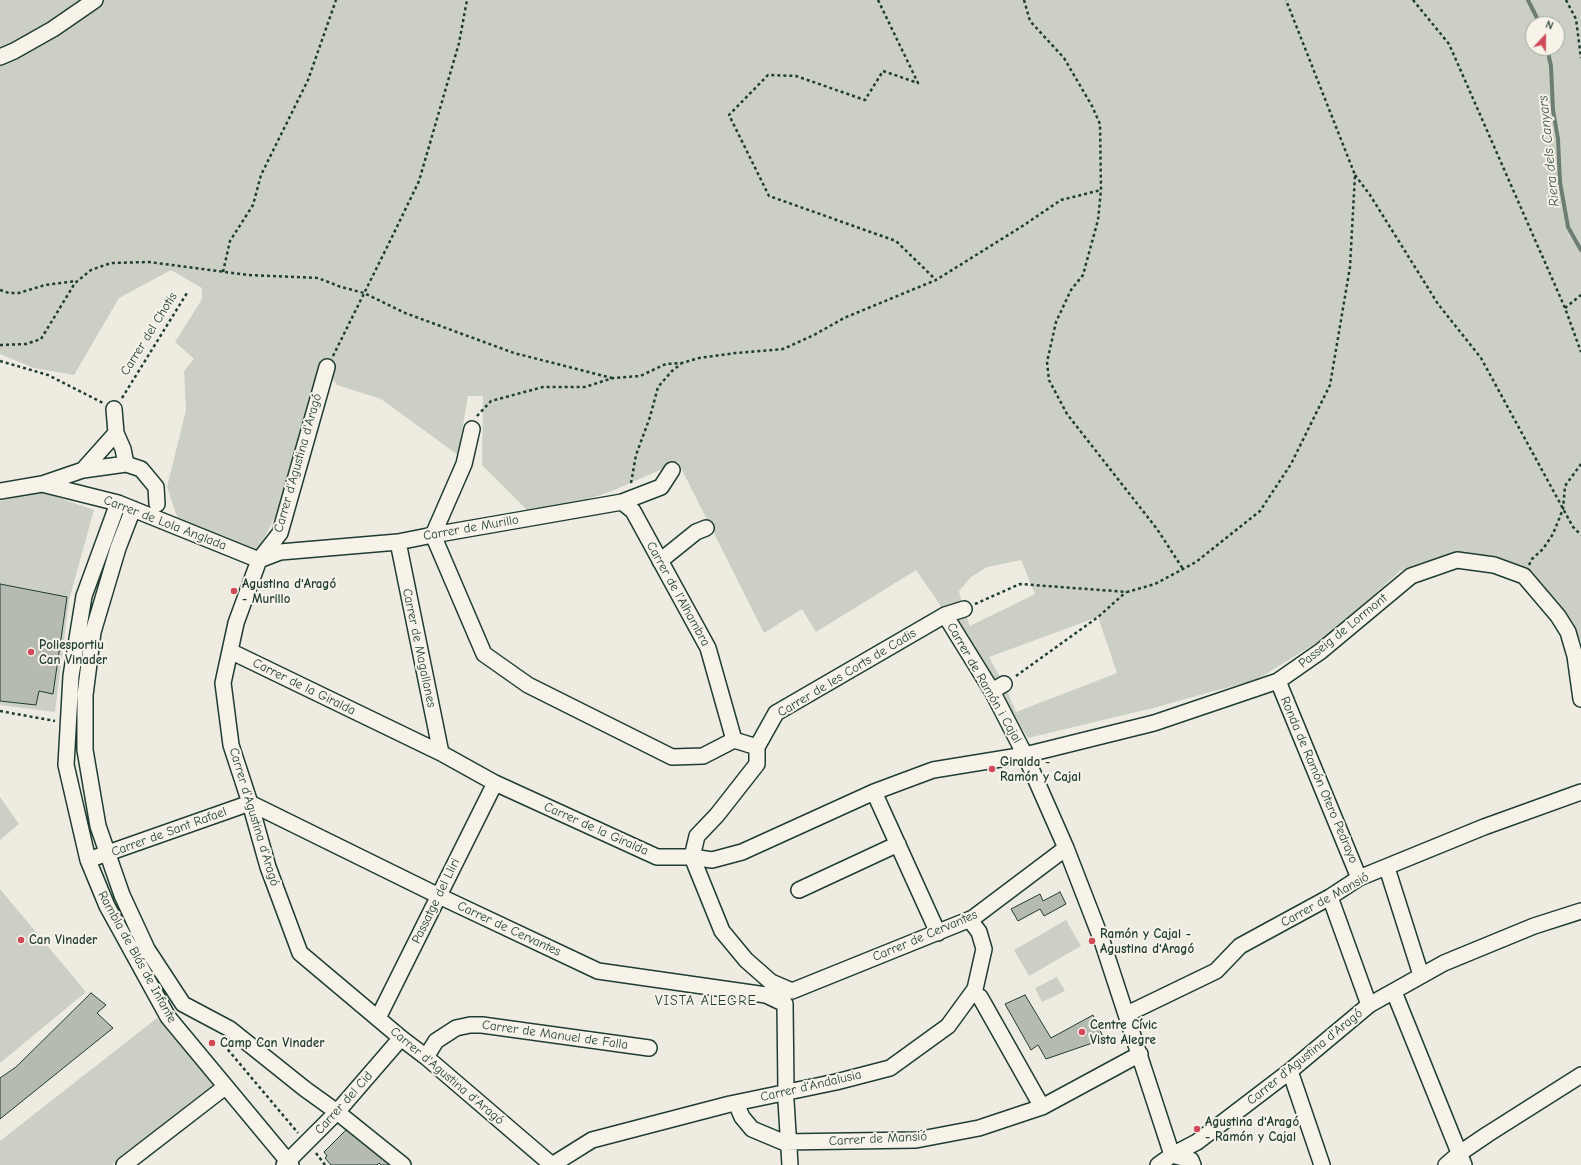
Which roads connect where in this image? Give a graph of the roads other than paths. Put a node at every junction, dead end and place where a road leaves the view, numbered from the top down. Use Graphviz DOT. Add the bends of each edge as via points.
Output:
graph roads {
  1 [pos="95,0"];
  2 [pos="0,57"];
  3 [pos="327,367"];
  4 [pos="114,409"];
  5 [pos="472,429"];
  6 [pos="116,433"];
  7 [pos="126,464"];
  8 [pos="83,470"];
  9 [pos="672,470"];
  10 [pos="42,484"];
  11 [pos="0,491"];
  12 [pos="624,501"];
  13 [pos="118,503"];
  14 [pos="157,504"];
  15 [pos="133,509"];
  16 [pos="706,528"];
  17 [pos="433,535"];
  18 [pos="398,542"];
  19 [pos="259,560"];
  20 [pos="660,561"];
  21 [pos="964,609"];
  22 [pos="945,615"];
  23 [pos="230,651"];
  24 [pos="1278,681"];
  25 [pos="1581,699"];
  26 [pos="734,740"];
  27 [pos="756,747"];
  28 [pos="441,753"];
  29 [pos="1025,755"];
  30 [pos="494,783"];
  31 [pos="874,792"];
  32 [pos="1581,792"];
  33 [pos="250,803"];
  34 [pos="898,844"];
  35 [pos="1066,848"];
  36 [pos="107,853"];
  37 [pos="692,857"];
  38 [pos="88,860"];
  39 [pos="1387,868"];
  40 [pos="1360,878"];
  41 [pos="799,890"];
  42 [pos="439,896"];
  43 [pos="1330,898"];
  44 [pos="1581,912"];
  45 [pos="970,920"];
  46 [pos="938,932"];
  47 [pos="1421,975"];
  48 [pos="1394,992"];
  49 [pos="980,997"];
  50 [pos="1369,1005"];
  51 [pos="1127,1014"];
  52 [pos="378,1018"];
  53 [pos="401,1038"];
  54 [pos="649,1048"];
  55 [pos="1140,1054"];
  56 [pos="426,1057"];
  57 [pos="1290,1070"];
  58 [pos="1581,1075"];
  59 [pos="226,1087"];
  60 [pos="786,1097"];
  61 [pos="736,1103"];
  62 [pos="1042,1107"];
  63 [pos="336,1112"];
  64 [pos="789,1142"];
  65 [pos="1172,1155"];
  66 [pos="1462,1159"];
  67 [pos="288,1164"];
  68 [pos="125,1165"];
  69 [pos="403,1165"];
  70 [pos="552,1165"];
  71 [pos="790,1165"];
  72 [pos="1158,1165"];
  73 [pos="1193,1165"];
  74 [pos="1322,1165"];
  75 [pos="1446,1165"];
  1 -- 2 [label="street" via="53,29"];
  3 -- 19 [label="street, Carrer d'Agustina d'Aragó" via="280,533"];
  4 -- 6 [label="street"];
  5 -- 17 [label="street" via="464,464"];
  6 -- 7 [label="street" via="124,448"];
  6 -- 8 [label="street"];
  7 -- 8 [label="street"];
  7 -- 14 [label="street" via="141,469 156,487"];
  8 -- 10 [label="street"];
  9 -- 12 [label="street, Carrer de Murillo" via="661,488"];
  10 -- 11 [label="street, Carrer de Lola Anglada"];
  10 -- 13 [label="street, Carrer de Lola Anglada"];
  12 -- 17 [label="street, Carrer de Murillo"];
  12 -- 20 [label="street, Carrer de l'Alhambra"];
  13 -- 15 [label="street, Carrer de Lola Anglada"];
  13 -- 38 [label="street, Rambla de Blás de Infante" via="84,596 71,676 66,765"];
  15 -- 19 [label="street, Carrer de Lola Anglada"];
  15 -- 36 [label="street" via="92,632 85,695 85,750 98,826"];
  16 -- 20 [label="street" via="696,532"];
  17 -- 18 [label="street, Carrer de Murillo"];
  17 -- 26 [label="street" via="484,654 528,686 672,757 703,756"];
  18 -- 19 [label="street, Carrer de Murillo" via="280,552"];
  18 -- 28 [label="street, Carrer de Magallanes"];
  19 -- 23 [label="street, Carrer d'Agustina d'Aragó" via="236,623"];
  20 -- 26 [label="street, Carrer de l'Alhambra" via="708,648"];
  21 -- 22 [label="street, Carrer de les Corts de Cadis"];
  22 -- 27 [label="street, Carrer de les Corts de Cadis" via="776,713"];
  22 -- 29 [label="street, Carrer de Ramón i Cajal" via="998,688"];
  23 -- 28 [label="street, Carrer de la Giralda"];
  23 -- 33 [label="street, Carrer d'Agustina d'Aragó" via="223,683 231,745"];
  24 -- 25 [label="street, Passeig de Lormont" via="1321,651 1411,576 1457,560 1494,565 1524,576 1558,616 1568,632 1575,656"];
  24 -- 29 [label="street, Passeig de Lormont" via="1154,723"];
  24 -- 40 [label="street, Ronda de Ramón Otero Pedrayo"];
  26 -- 27 [label="street"];
  27 -- 37 [label="street, Carrer de les Corts de Cadis" via="757,764 697,836"];
  28 -- 30 [label="street, Carrer de la Giralda"];
  29 -- 31 [label="street, Carrer de la Giralda" via="933,770"];
  29 -- 35 [label="street, Carrer de Ramón i Cajal"];
  30 -- 37 [label="street, Carrer de la Giralda" via="657,857"];
  30 -- 42 [label="street, Passatge del Lliri"];
  31 -- 34 [label="street"];
  31 -- 37 [label="street, Carrer de la Giralda" via="742,852 712,860"];
  32 -- 39 [label="street, Carrer de Mansió" via="1484,827"];
  33 -- 36 [label="street, Carrer de Sant Rafael"];
  33 -- 42 [label="street, Carrer de Cervantes"];
  33 -- 52 [label="street, Carrer d'Agustina d'Aragó" via="268,867 300,954"];
  34 -- 41 [label="street"];
  34 -- 46 [label="street"];
  35 -- 45 [label="street, Carrer de Cervantes"];
  35 -- 51 [label="street, Carrer de Ramón i Cajal"];
  36 -- 38 [label="street, Carrer de Sant Rafael"];
  36 -- 63 [label="street" via="122,895 147,949 183,1004 230,1029"];
  37 -- 46 [label="street, Carrer de Cervantes" via="722,931 746,960 771,982 792,990"];
  38 -- 59 [label="street, Rambla de Blás de Infante" via="107,906 168,1017"];
  39 -- 40 [label="street, Carrer de Mansió"];
  39 -- 47 [label="street"];
  40 -- 43 [label="street, Carrer de Mansió"];
  42 -- 52 [label="street, Passatge del Lliri"];
  42 -- 60 [label="street, Carrer de Cervantes" via="598,970 766,996 785,1004"];
  43 -- 50 [label="street"];
  43 -- 51 [label="street, Carrer de Mansió" via="1240,946 1216,972"];
  44 -- 47 [label="street, Carrer d'Agustina d'Aragó" via="1534,926"];
  45 -- 46 [label="street, Carrer de Cervantes"];
  45 -- 60 [label="street, Carrer d'Andalusia" via="979,932 984,949 975,989 948,1026 890,1068"];
  47 -- 48 [label="street, Carrer d'Agustina d'Aragó"];
  48 -- 50 [label="street, Carrer d'Agustina d'Aragó"];
  48 -- 66 [label="street"];
  49 -- 62 [label="street"];
  50 -- 57 [label="street, Carrer d'Agustina d'Aragó"];
  51 -- 55 [label="street, Carrer de Ramón i Cajal"];
  52 -- 53 [label="street, Carrer d'Agustina d'Aragó"];
  53 -- 56 [label="street, Carrer d'Agustina d'Aragó"];
  53 -- 63 [label="street, Carrer del Cid"];
  54 -- 56 [label="street, Carrer de Manuel de Falla" via="470,1025 456,1028 436,1041"];
  55 -- 62 [label="street, Carrer de Mansió"];
  55 -- 65 [label="street, Carrer de Ramón i Cajal"];
  56 -- 70 [label="street, Carrer d'Agustina d'Aragó"];
  57 -- 65 [label="street, Carrer d'Agustina d'Aragó" via="1197,1142"];
  57 -- 74 [label="street"];
  58 -- 66 [label="street" via="1533,1104"];
  59 -- 67 [label="street, Rambla de Blás de Infante"];
  59 -- 68 [label="street"];
  60 -- 61 [label="street, Carrer d'Andalusia"];
  60 -- 64 [label="street"];
  61 -- 64 [label="street, Carrer de Mansió" via="742,1117 752,1129"];
  61 -- 70 [label="street, Carrer d'Andalusia" via="592,1140"];
  62 -- 64 [label="street, Carrer de Mansió" via="979,1128 916,1140"];
  63 -- 67 [label="street, Carrer del Cid"];
  63 -- 69 [label="street"];
  64 -- 71 [label="street"];
  65 -- 72 [label="street, Carrer d'Agustina d'Aragó"];
  65 -- 73 [label="street" via="1191,1160"];
  66 -- 75 [label="street"];
}
